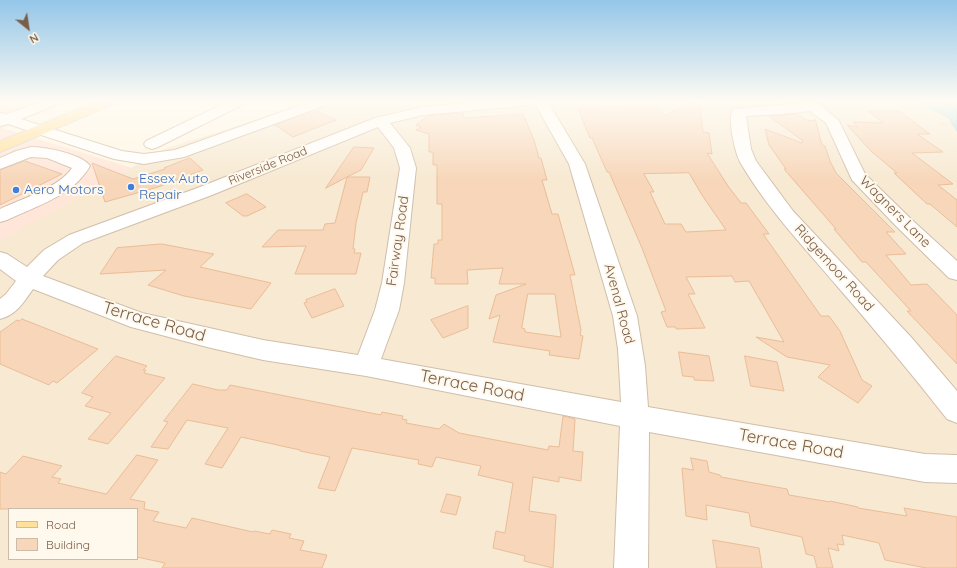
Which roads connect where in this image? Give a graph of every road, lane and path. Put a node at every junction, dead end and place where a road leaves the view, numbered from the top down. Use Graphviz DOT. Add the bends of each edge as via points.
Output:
graph roads {
  1 [pos="32,128"];
  2 [pos="30,129"];
  3 [pos="34,129"];
  4 [pos="183,129"];
  5 [pos="248,129"];
  6 [pos="362,129"];
  7 [pos="387,129"];
  8 [pos="556,129"];
  9 [pos="739,129"];
  10 [pos="836,129"];
  11 [pos="0,136"];
  12 [pos="152,144"];
  13 [pos="0,147"];
  14 [pos="0,164"];
  15 [pos="0,216"];
  16 [pos="0,258"];
  17 [pos="957,273"];
  18 [pos="29,279"];
  19 [pos="0,311"];
  20 [pos="366,366"];
  21 [pos="957,411"];
  22 [pos="635,417"];
  23 [pos="957,469"];
  24 [pos="631,568"];
  1 -- 13 [label="main road"];
  2 -- 11 [label="main road"];
  3 -- 5 [label="street" via="120,156 144,159 178,154"];
  4 -- 12 [label="street"];
  6 -- 18 [label="street, Riverside Road" via="263,169 76,239 38,267"];
  7 -- 20 [label="street, Fairway Road" via="403,146 408,168 393,283 387,310"];
  8 -- 22 [label="street, Avenal Road" via="577,164 625,316 634,377"];
  9 -- 21 [label="street, Ridgemoor Road" via="748,161 786,215 902,344"];
  10 -- 17 [label="street, Wagners Lane" via="858,176"];
  14 -- 15 [label="street" via="36,151 58,156 82,166 81,171 73,179"];
  16 -- 18 [label="street, Terrace Road"];
  18 -- 19 [label="street, Riverside Road" via="14,300"];
  18 -- 20 [label="street, Terrace Road" via="139,321 262,350"];
  20 -- 22 [label="street, Terrace Road"];
  22 -- 23 [label="street, Terrace Road" via="925,468"];
  22 -- 24 [label="street, Avenal Road"];
}
